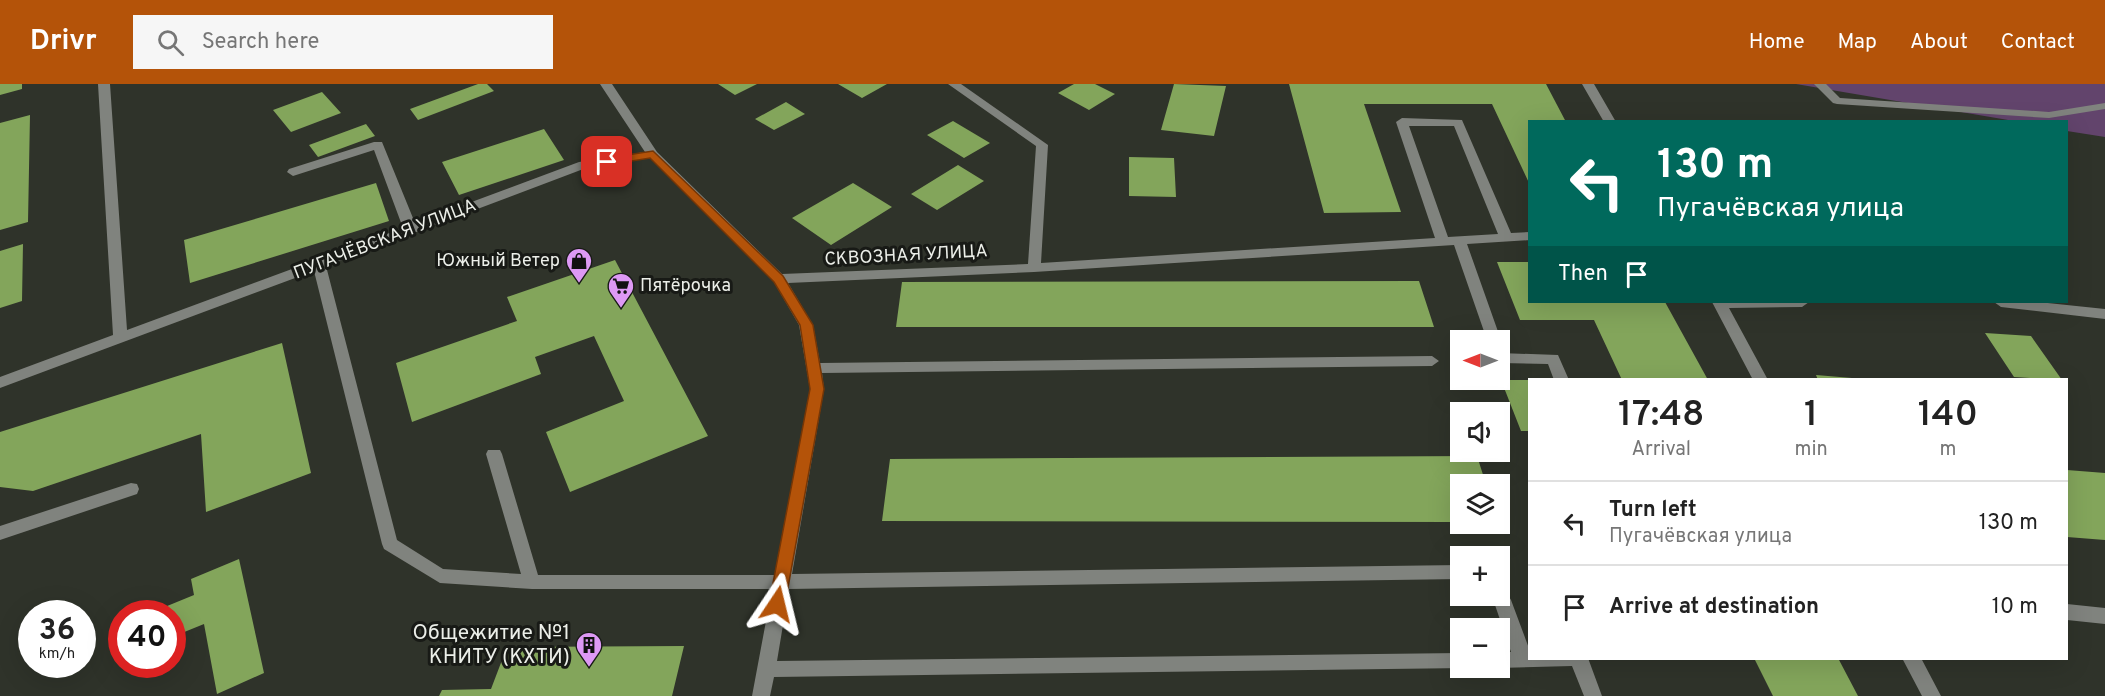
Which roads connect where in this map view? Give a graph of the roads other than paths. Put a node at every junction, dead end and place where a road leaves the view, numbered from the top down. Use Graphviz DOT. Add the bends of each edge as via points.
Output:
graph roads {
  1 [pos="104,84"];
  2 [pos="606,84"];
  3 [pos="954,84"];
  4 [pos="1588,84"];
  5 [pos="1820,84"];
  6 [pos="2105,106"];
  7 [pos="1609,120"];
  8 [pos="653,154"];
  9 [pos="293,172"];
  10 [pos="410,228"];
  11 [pos="1528,236"];
  12 [pos="1506,237"];
  13 [pos="1458,239"];
  14 [pos="1442,240"];
  15 [pos="319,265"];
  16 [pos="1034,268"];
  17 [pos="779,279"];
  18 [pos="1721,303"];
  19 [pos="2010,303"];
  20 [pos="2105,314"];
  21 [pos="1490,330"];
  22 [pos="120,339"];
  23 [pos="1510,358"];
  24 [pos="1432,361"];
  25 [pos="813,368"];
  26 [pos="1561,378"];
  27 [pos="1760,378"];
  28 [pos="0,383"];
  29 [pos="494,454"];
  30 [pos="131,489"];
  31 [pos="0,533"];
  32 [pos="1450,572"];
  33 [pos="532,582"];
  34 [pos="781,582"];
  35 [pos="1504,606"];
  36 [pos="2068,612"];
  37 [pos="2105,616"];
  38 [pos="1510,660"];
  39 [pos="1523,660"];
  40 [pos="1528,660"];
  41 [pos="1579,660"];
  42 [pos="1912,660"];
  43 [pos="1450,661"];
  44 [pos="766,669"];
  45 [pos="761,696"];
  46 [pos="1593,696"];
  47 [pos="1932,696"];
  1 -- 22 [label="street"];
  2 -- 8 [label="street"];
  3 -- 16 [label="street" via="1042,145"];
  4 -- 7 [label="street"];
  5 -- 6 [label="street" via="1837,101 2049,115"];
  8 -- 10 [label="street, ПУГАЧЁВСКАЯ УЛИЦА" via="584,165"];
  8 -- 17 [label="street"];
  9 -- 10 [label="street" via="378,145"];
  10 -- 15 [label="street, ПУГАЧЁВСКАЯ УЛИЦА"];
  11 -- 12 [label="street, СКВОЗНАЯ УЛИЦА"];
  12 -- 13 [label="street, СКВОЗНАЯ УЛИЦА"];
  12 -- 14 [label="street" via="1458,122 1402,122"];
  13 -- 14 [label="street, СКВОЗНАЯ УЛИЦА"];
  13 -- 21 [label="street"];
  14 -- 16 [label="street, СКВОЗНАЯ УЛИЦА"];
  15 -- 22 [label="street, ПУГАЧЁВСКАЯ УЛИЦА"];
  15 -- 33 [label="street" via="390,544 440,576"];
  16 -- 17 [label="street, СКВОЗНАЯ УЛИЦА"];
  17 -- 25 [label="street" via="806,325"];
  18 -- 27 [label="street"];
  19 -- 20 [label="street"];
  22 -- 28 [label="street, ПУГАЧЁВСКАЯ УЛИЦА"];
  23 -- 26 [label="street" via="1553,359"];
  24 -- 25 [label="street"];
  25 -- 34 [label="street" via="817,389"];
  29 -- 33 [label="street"];
  30 -- 31 [label="street"];
  32 -- 34 [label="street"];
  33 -- 34 [label="street"];
  34 -- 44 [label="street"];
  35 -- 39 [label="street"];
  36 -- 37 [label="street"];
  38 -- 39 [label="street"];
  39 -- 40 [label="street"];
  41 -- 46 [label="street"];
  42 -- 47 [label="street"];
  43 -- 44 [label="street"];
  44 -- 45 [label="street"];
}
